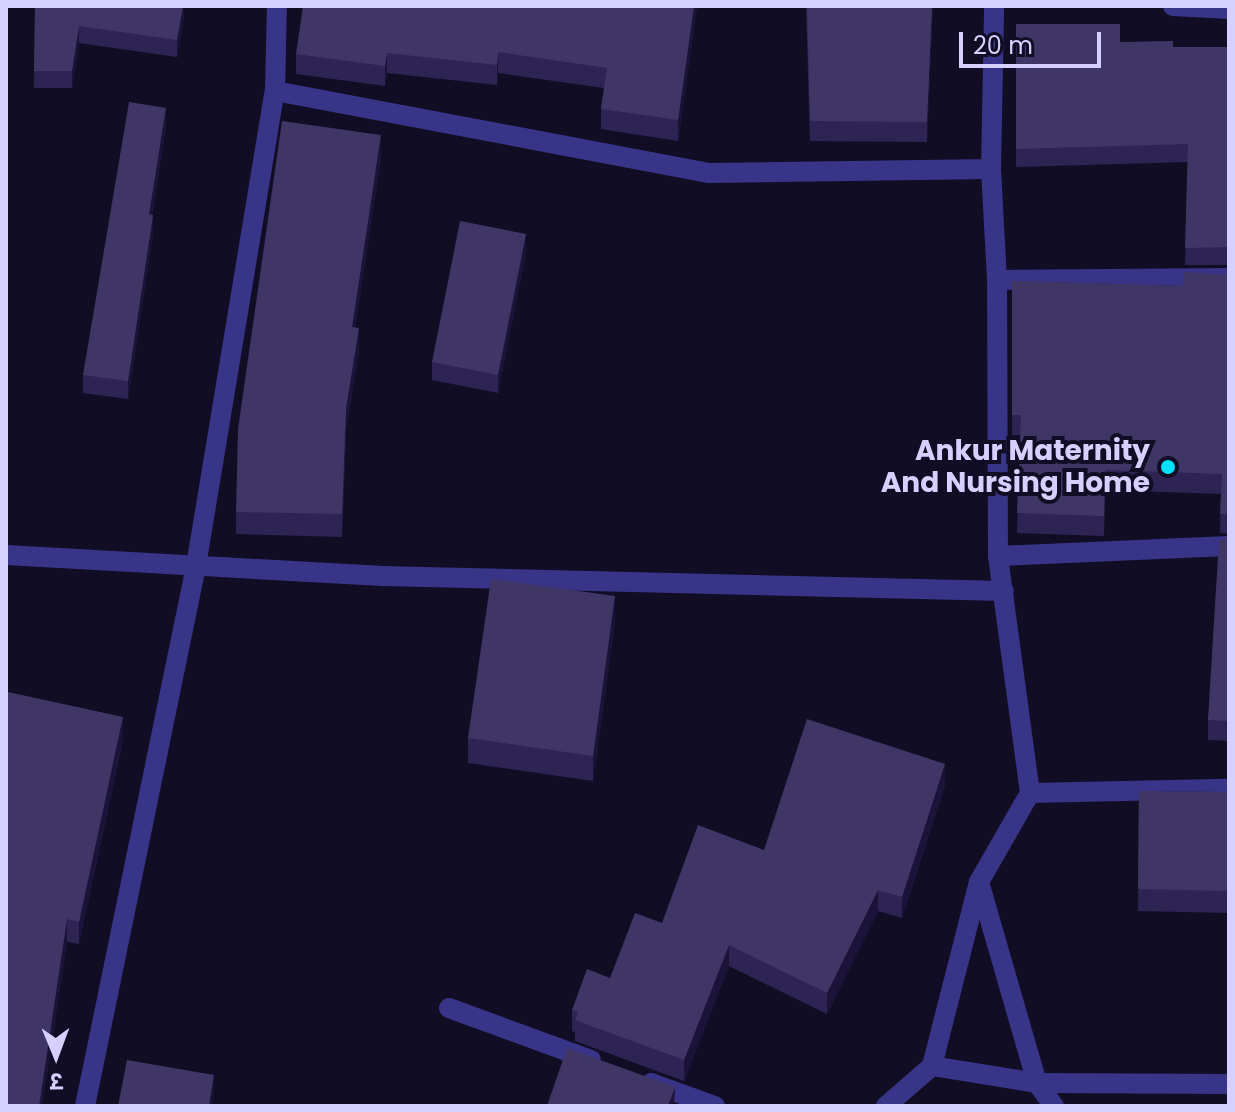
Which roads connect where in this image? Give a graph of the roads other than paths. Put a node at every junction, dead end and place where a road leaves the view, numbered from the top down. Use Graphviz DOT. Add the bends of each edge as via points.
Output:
graph roads {
  1 [pos="277,6"];
  2 [pos="994,6"];
  3 [pos="1173,6"];
  4 [pos="1229,9"];
  5 [pos="275,91"];
  6 [pos="991,169"];
  7 [pos="1229,278"];
  8 [pos="997,280"];
  9 [pos="1229,546"];
  10 [pos="6,555"];
  11 [pos="998,556"];
  12 [pos="196,566"];
  13 [pos="1004,591"];
  14 [pos="1229,789"];
  15 [pos="1030,793"];
  16 [pos="979,882"];
  17 [pos="449,1008"];
  18 [pos="932,1066"];
  19 [pos="1037,1083"];
  20 [pos="1229,1084"];
  21 [pos="85,1106"];
  22 [pos="715,1106"];
  23 [pos="886,1106"];
  24 [pos="1054,1106"];
  1 -- 5 [label="street"];
  2 -- 6 [label="street"];
  3 -- 4 [label="street"];
  5 -- 6 [label="street" via="709,173"];
  5 -- 12 [label="street"];
  6 -- 8 [label="street"];
  7 -- 8 [label="street"];
  8 -- 11 [label="street"];
  9 -- 11 [label="street"];
  10 -- 12 [label="street"];
  11 -- 13 [label="street"];
  12 -- 13 [label="street" via="382,576"];
  12 -- 21 [label="street"];
  13 -- 15 [label="street"];
  14 -- 15 [label="street"];
  15 -- 16 [label="street"];
  16 -- 18 [label="street"];
  16 -- 19 [label="street"];
  17 -- 22 [label="street"];
  18 -- 19 [label="street"];
  18 -- 23 [label="street"];
  19 -- 20 [label="street"];
  19 -- 24 [label="street"];
}
